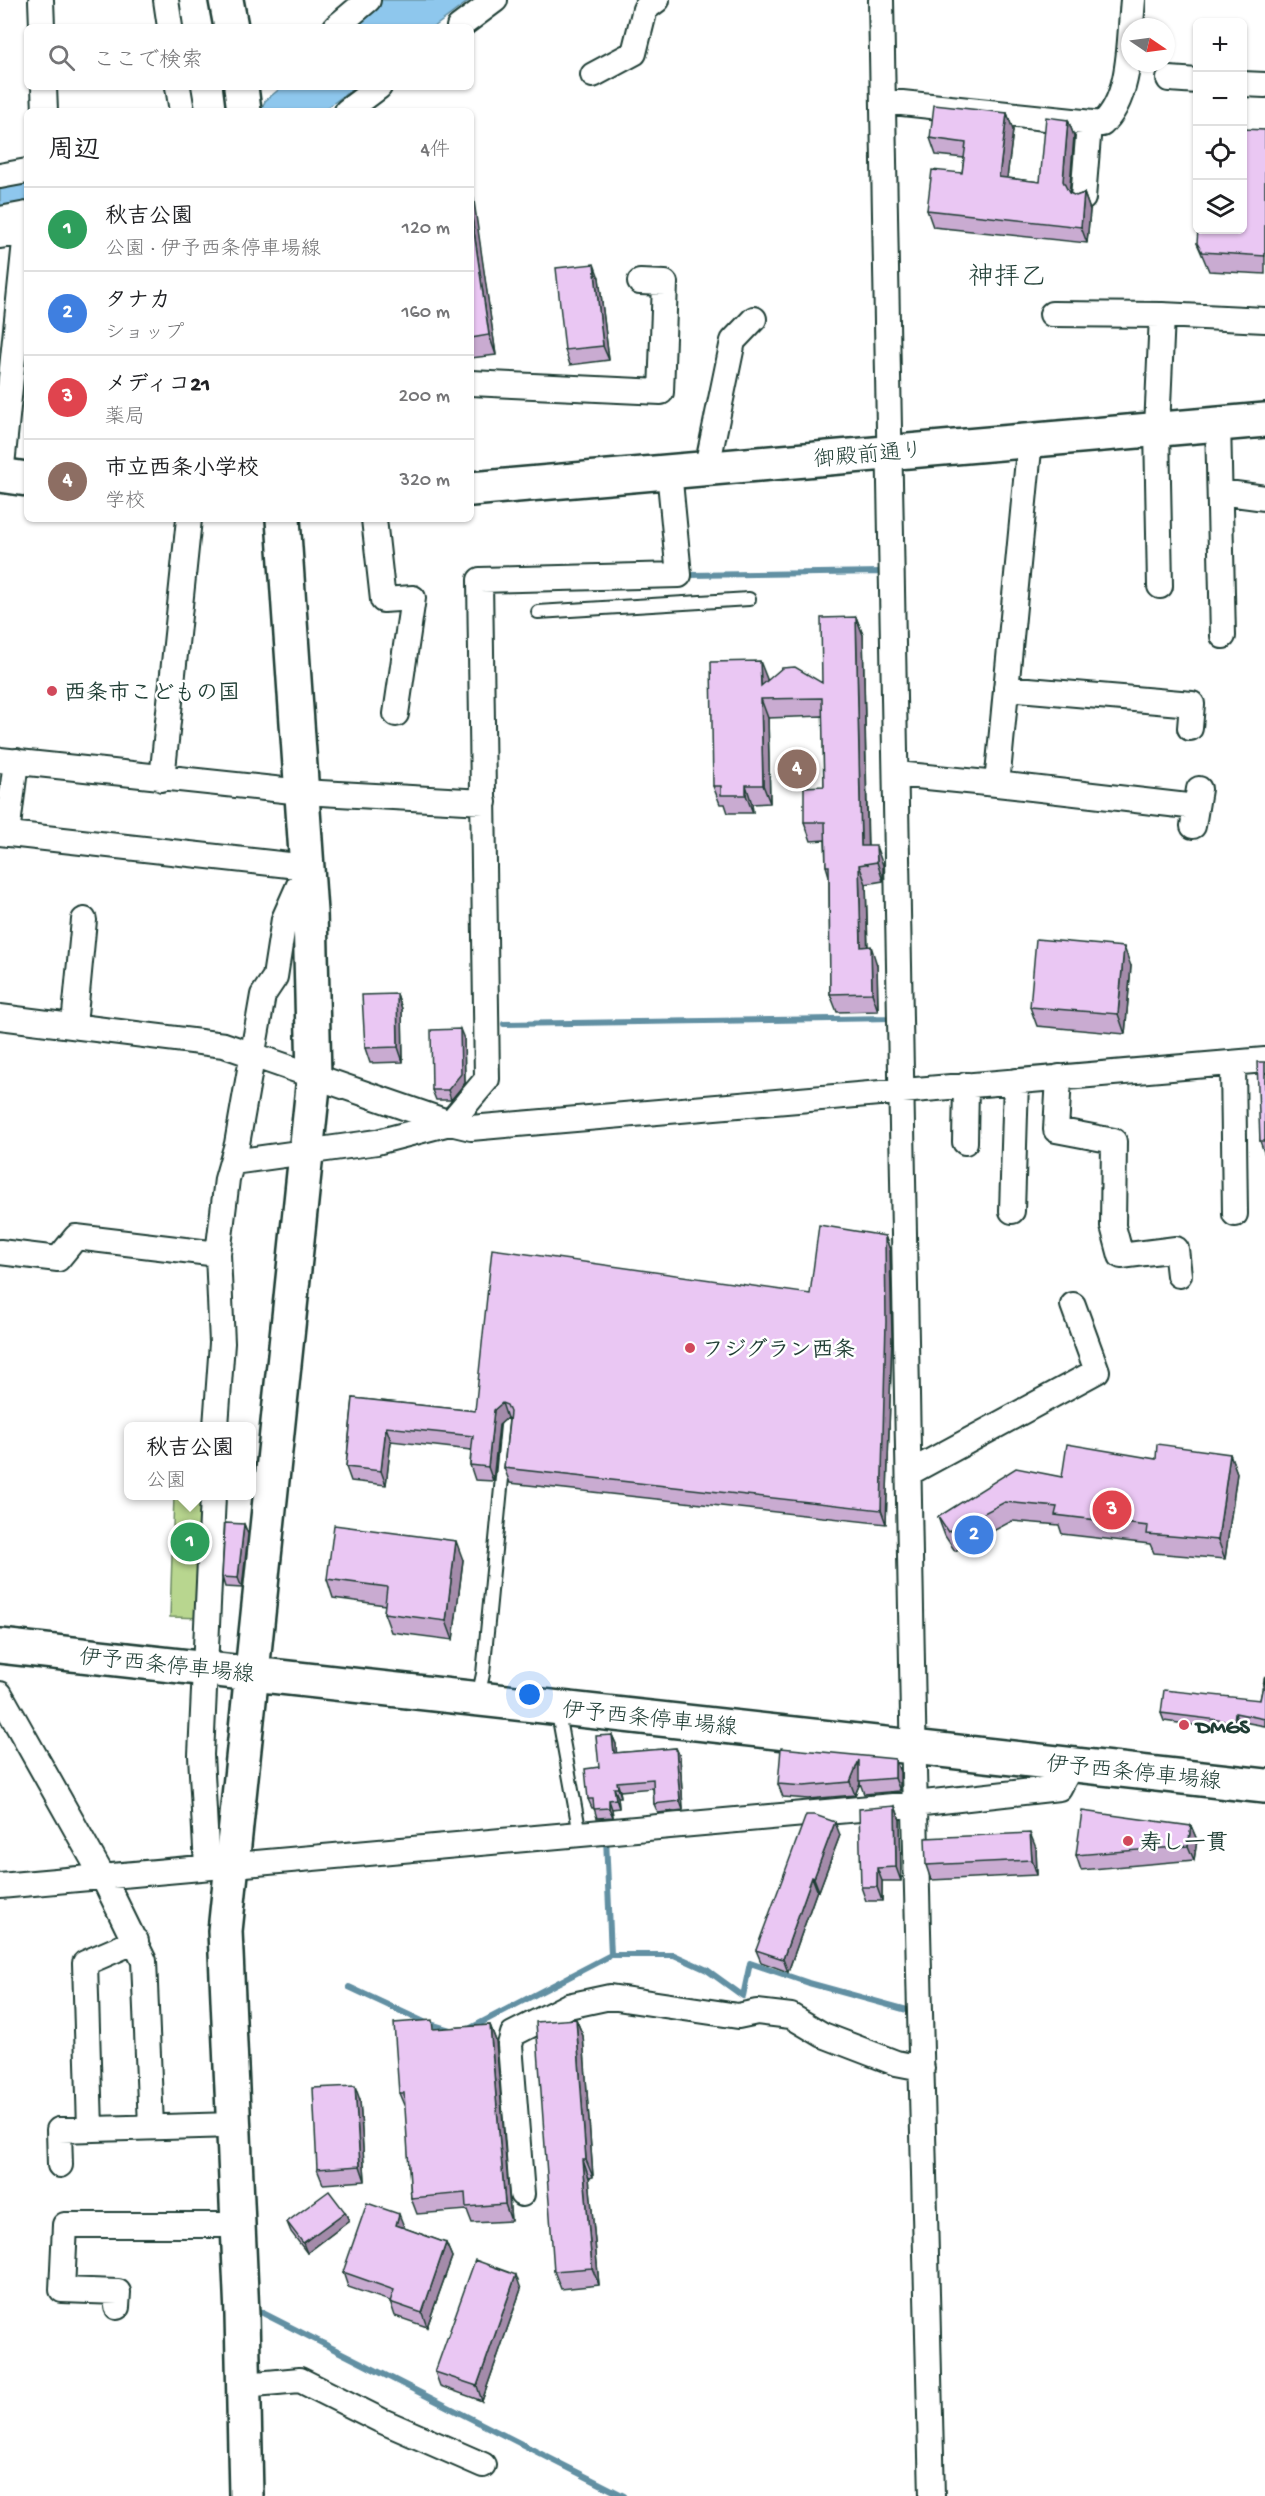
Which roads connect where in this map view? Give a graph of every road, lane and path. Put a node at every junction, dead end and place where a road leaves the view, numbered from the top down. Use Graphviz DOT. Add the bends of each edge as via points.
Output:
graph roads {
  1 [pos="41,0"];
  2 [pos="166,0"];
  3 [pos="226,0"];
  4 [pos="368,0"];
  5 [pos="495,0"];
  6 [pos="657,0"];
  7 [pos="881,0"];
  8 [pos="1133,0"];
  9 [pos="42,24"];
  10 [pos="170,24"];
  11 [pos="230,24"];
  12 [pos="340,24"];
  13 [pos="463,24"];
  14 [pos="593,75"];
  15 [pos="1169,79"];
  16 [pos="1193,81"];
  17 [pos="1247,84"];
  18 [pos="1265,85"];
  19 [pos="44,90"];
  20 [pos="178,90"];
  21 [pos="375,90"];
  22 [pos="883,102"];
  23 [pos="45,108"];
  24 [pos="182,108"];
  25 [pos="351,108"];
  26 [pos="1089,125"];
  27 [pos="24,172"];
  28 [pos="0,176"];
  29 [pos="1083,198"];
  30 [pos="24,215"];
  31 [pos="0,219"];
  32 [pos="24,232"];
  33 [pos="0,236"];
  34 [pos="24,261"];
  35 [pos="640,282"];
  36 [pos="1052,314"];
  37 [pos="1162,315"];
  38 [pos="754,319"];
  39 [pos="1265,320"];
  40 [pos="474,384"];
  41 [pos="1265,420"];
  42 [pos="1218,423"];
  43 [pos="1157,428"];
  44 [pos="1030,439"];
  45 [pos="889,451"];
  46 [pos="707,467"];
  47 [pos="669,471"];
  48 [pos="9,476"];
  49 [pos="474,489"];
  50 [pos="1220,492"];
  51 [pos="1265,498"];
  52 [pos="189,522"];
  53 [pos="283,522"];
  54 [pos="374,522"];
  55 [pos="1160,586"];
  56 [pos="680,589"];
  57 [pos="749,599"];
  58 [pos="538,612"];
  59 [pos="1223,636"];
  60 [pos="1006,688"];
  61 [pos="396,714"];
  62 [pos="1190,728"];
  63 [pos="8,760"];
  64 [pos="897,774"];
  65 [pos="162,779"];
  66 [pos="997,784"];
  67 [pos="302,792"];
  68 [pos="484,802"];
  69 [pos="1196,807"];
  70 [pos="4,834"];
  71 [pos="307,867"];
  72 [pos="84,920"];
  73 [pos="0,1017"];
  74 [pos="74,1025"];
  75 [pos="252,1056"];
  76 [pos="1265,1060"];
  77 [pos="1233,1063"];
  78 [pos="314,1077"];
  79 [pos="1059,1077"];
  80 [pos="1016,1081"];
  81 [pos="966,1085"];
  82 [pos="903,1090"];
  83 [pos="450,1124"];
  84 [pos="965,1142"];
  85 [pos="308,1152"];
  86 [pos="233,1162"];
  87 [pos="1012,1211"];
  88 [pos="1236,1214"];
  89 [pos="0,1252"];
  90 [pos="218,1254"];
  91 [pos="1179,1275"];
  92 [pos="1073,1305"];
  93 [pos="216,1422"];
  94 [pos="507,1426"];
  95 [pos="909,1473"];
  96 [pos="213,1500"];
  97 [pos="0,1646"];
  98 [pos="205,1668"];
  99 [pos="252,1673"];
  100 [pos="0,1694"];
  101 [pos="478,1698"];
  102 [pos="556,1707"];
  103 [pos="914,1746"];
  104 [pos="1072,1764"];
  105 [pos="1265,1786"];
  106 [pos="915,1804"];
  107 [pos="580,1834"];
  108 [pos="219,1866"];
  109 [pos="103,1877"];
  110 [pos="2,1883"];
  111 [pos="136,1941"];
  112 [pos="922,2068"];
  113 [pos="234,2125"];
  114 [pos="151,2126"];
  115 [pos="90,2127"];
  116 [pos="60,2164"];
  117 [pos="522,2194"];
  118 [pos="238,2225"];
  119 [pos="117,2307"];
  120 [pos="244,2385"];
  121 [pos="483,2465"];
  122 [pos="246,2496"];
  123 [pos="932,2496"];
  1 -- 9 [label="street"];
  2 -- 10 [label="street"];
  3 -- 11 [label="street"];
  4 -- 12 [label="street"];
  5 -- 13 [label="street"];
  6 -- 14 [label="street" via="645,9 634,53"];
  7 -- 22 [label="street"];
  8 -- 26 [label="street" via="1122,95 1114,114 1102,124"];
  15 -- 16 [label="street"];
  17 -- 18 [label="street"];
  19 -- 23 [label="street"];
  20 -- 24 [label="street"];
  21 -- 25 [label="street"];
  22 -- 26 [label="street"];
  22 -- 45 [label="street"];
  26 -- 29 [label="street"];
  27 -- 28 [label="street"];
  30 -- 31 [label="street"];
  32 -- 33 [label="street"];
  34 -- 48 [label="street"];
  35 -- 40 [label="street" via="665,284 661,392"];
  36 -- 37 [label="street"];
  37 -- 39 [label="street"];
  37 -- 43 [label="street"];
  38 -- 46 [label="street" via="733,340"];
  41 -- 42 [label="street, 御殿前通り"];
  42 -- 43 [label="street, 御殿前通り"];
  42 -- 50 [label="street"];
  43 -- 44 [label="street, 御殿前通り"];
  43 -- 55 [label="street"];
  44 -- 45 [label="street, 御殿前通り"];
  44 -- 60 [label="street"];
  45 -- 46 [label="street, 御殿前通り"];
  45 -- 64 [label="street"];
  46 -- 47 [label="street, 御殿前通り"];
  47 -- 49 [label="street, 御殿前通り"];
  47 -- 56 [label="street"];
  50 -- 51 [label="street"];
  50 -- 59 [label="street"];
  52 -- 65 [label="street"];
  53 -- 67 [label="street"];
  54 -- 61 [label="street" via="383,600 413,598"];
  56 -- 57 [label="lane"];
  56 -- 58 [label="lane"];
  56 -- 68 [label="street" via="480,579"];
  60 -- 62 [label="street" via="1192,704"];
  60 -- 66 [label="street"];
  63 -- 65 [label="street"];
  63 -- 70 [label="street"];
  64 -- 66 [label="street"];
  64 -- 82 [label="street"];
  65 -- 67 [label="street"];
  66 -- 69 [label="street"];
  67 -- 68 [label="street"];
  67 -- 71 [label="street"];
  68 -- 83 [label="street" via="487,1079"];
  70 -- 71 [label="street"];
  71 -- 75 [label="street" via="284,919 275,977 263,995"];
  71 -- 78 [label="street"];
  72 -- 74 [label="street"];
  73 -- 74 [label="street"];
  74 -- 75 [label="street" via="224,1045"];
  75 -- 78 [label="street"];
  75 -- 86 [label="street"];
  76 -- 77 [label="street"];
  77 -- 79 [label="street"];
  77 -- 88 [label="street"];
  78 -- 83 [label="street"];
  78 -- 85 [label="street"];
  79 -- 80 [label="street"];
  79 -- 91 [label="street" via="1056,1130 1114,1141 1113,1226 1121,1256 1176,1249"];
  80 -- 81 [label="street"];
  80 -- 87 [label="street"];
  81 -- 82 [label="street"];
  81 -- 84 [label="street"];
  82 -- 83 [label="street" via="497,1127"];
  82 -- 95 [label="street"];
  83 -- 85 [label="street" via="377,1143"];
  85 -- 86 [label="street"];
  85 -- 99 [label="street"];
  86 -- 90 [label="street"];
  89 -- 90 [label="street" via="58,1259 76,1237"];
  90 -- 93 [label="street" via="222,1343"];
  92 -- 95 [label="street" via="1097,1371"];
  94 -- 101 [label="lane"];
  95 -- 103 [label="street"];
  96 -- 98 [label="street"];
  97 -- 98 [label="street, 伊予西条停車場線"];
  98 -- 99 [label="street, 伊予西条停車場線"];
  98 -- 108 [label="street" via="201,1755"];
  99 -- 101 [label="street, 伊予西条停車場線"];
  99 -- 108 [label="street"];
  100 -- 109 [label="street"];
  101 -- 102 [label="street, 伊予西条停車場線"];
  102 -- 103 [label="street, 伊予西条停車場線"];
  102 -- 107 [label="lane"];
  103 -- 104 [label="street, 伊予西条停車場線"];
  103 -- 106 [label="street"];
  104 -- 105 [label="street, 伊予西条停車場線"];
  104 -- 106 [label="street" via="1059,1788"];
  106 -- 107 [label="street"];
  106 -- 112 [label="street"];
  107 -- 108 [label="street"];
  108 -- 109 [label="street"];
  108 -- 113 [label="street"];
  109 -- 110 [label="street"];
  109 -- 111 [label="street"];
  111 -- 114 [label="street" via="144,1961"];
  111 -- 115 [label="street" via="85,1964"];
  112 -- 117 [label="street" via="896,2063 823,2035 791,2016 757,2012 738,2016 610,1997 568,2006 513,2034 510,2044"];
  112 -- 123 [label="street"];
  113 -- 114 [label="street"];
  113 -- 118 [label="street"];
  114 -- 115 [label="street"];
  115 -- 116 [label="street" via="59,2130"];
  118 -- 119 [label="street" via="65,2225 62,2290 118,2292"];
  118 -- 120 [label="street"];
  120 -- 121 [label="street" via="300,2380"];
  120 -- 122 [label="street"];
}
